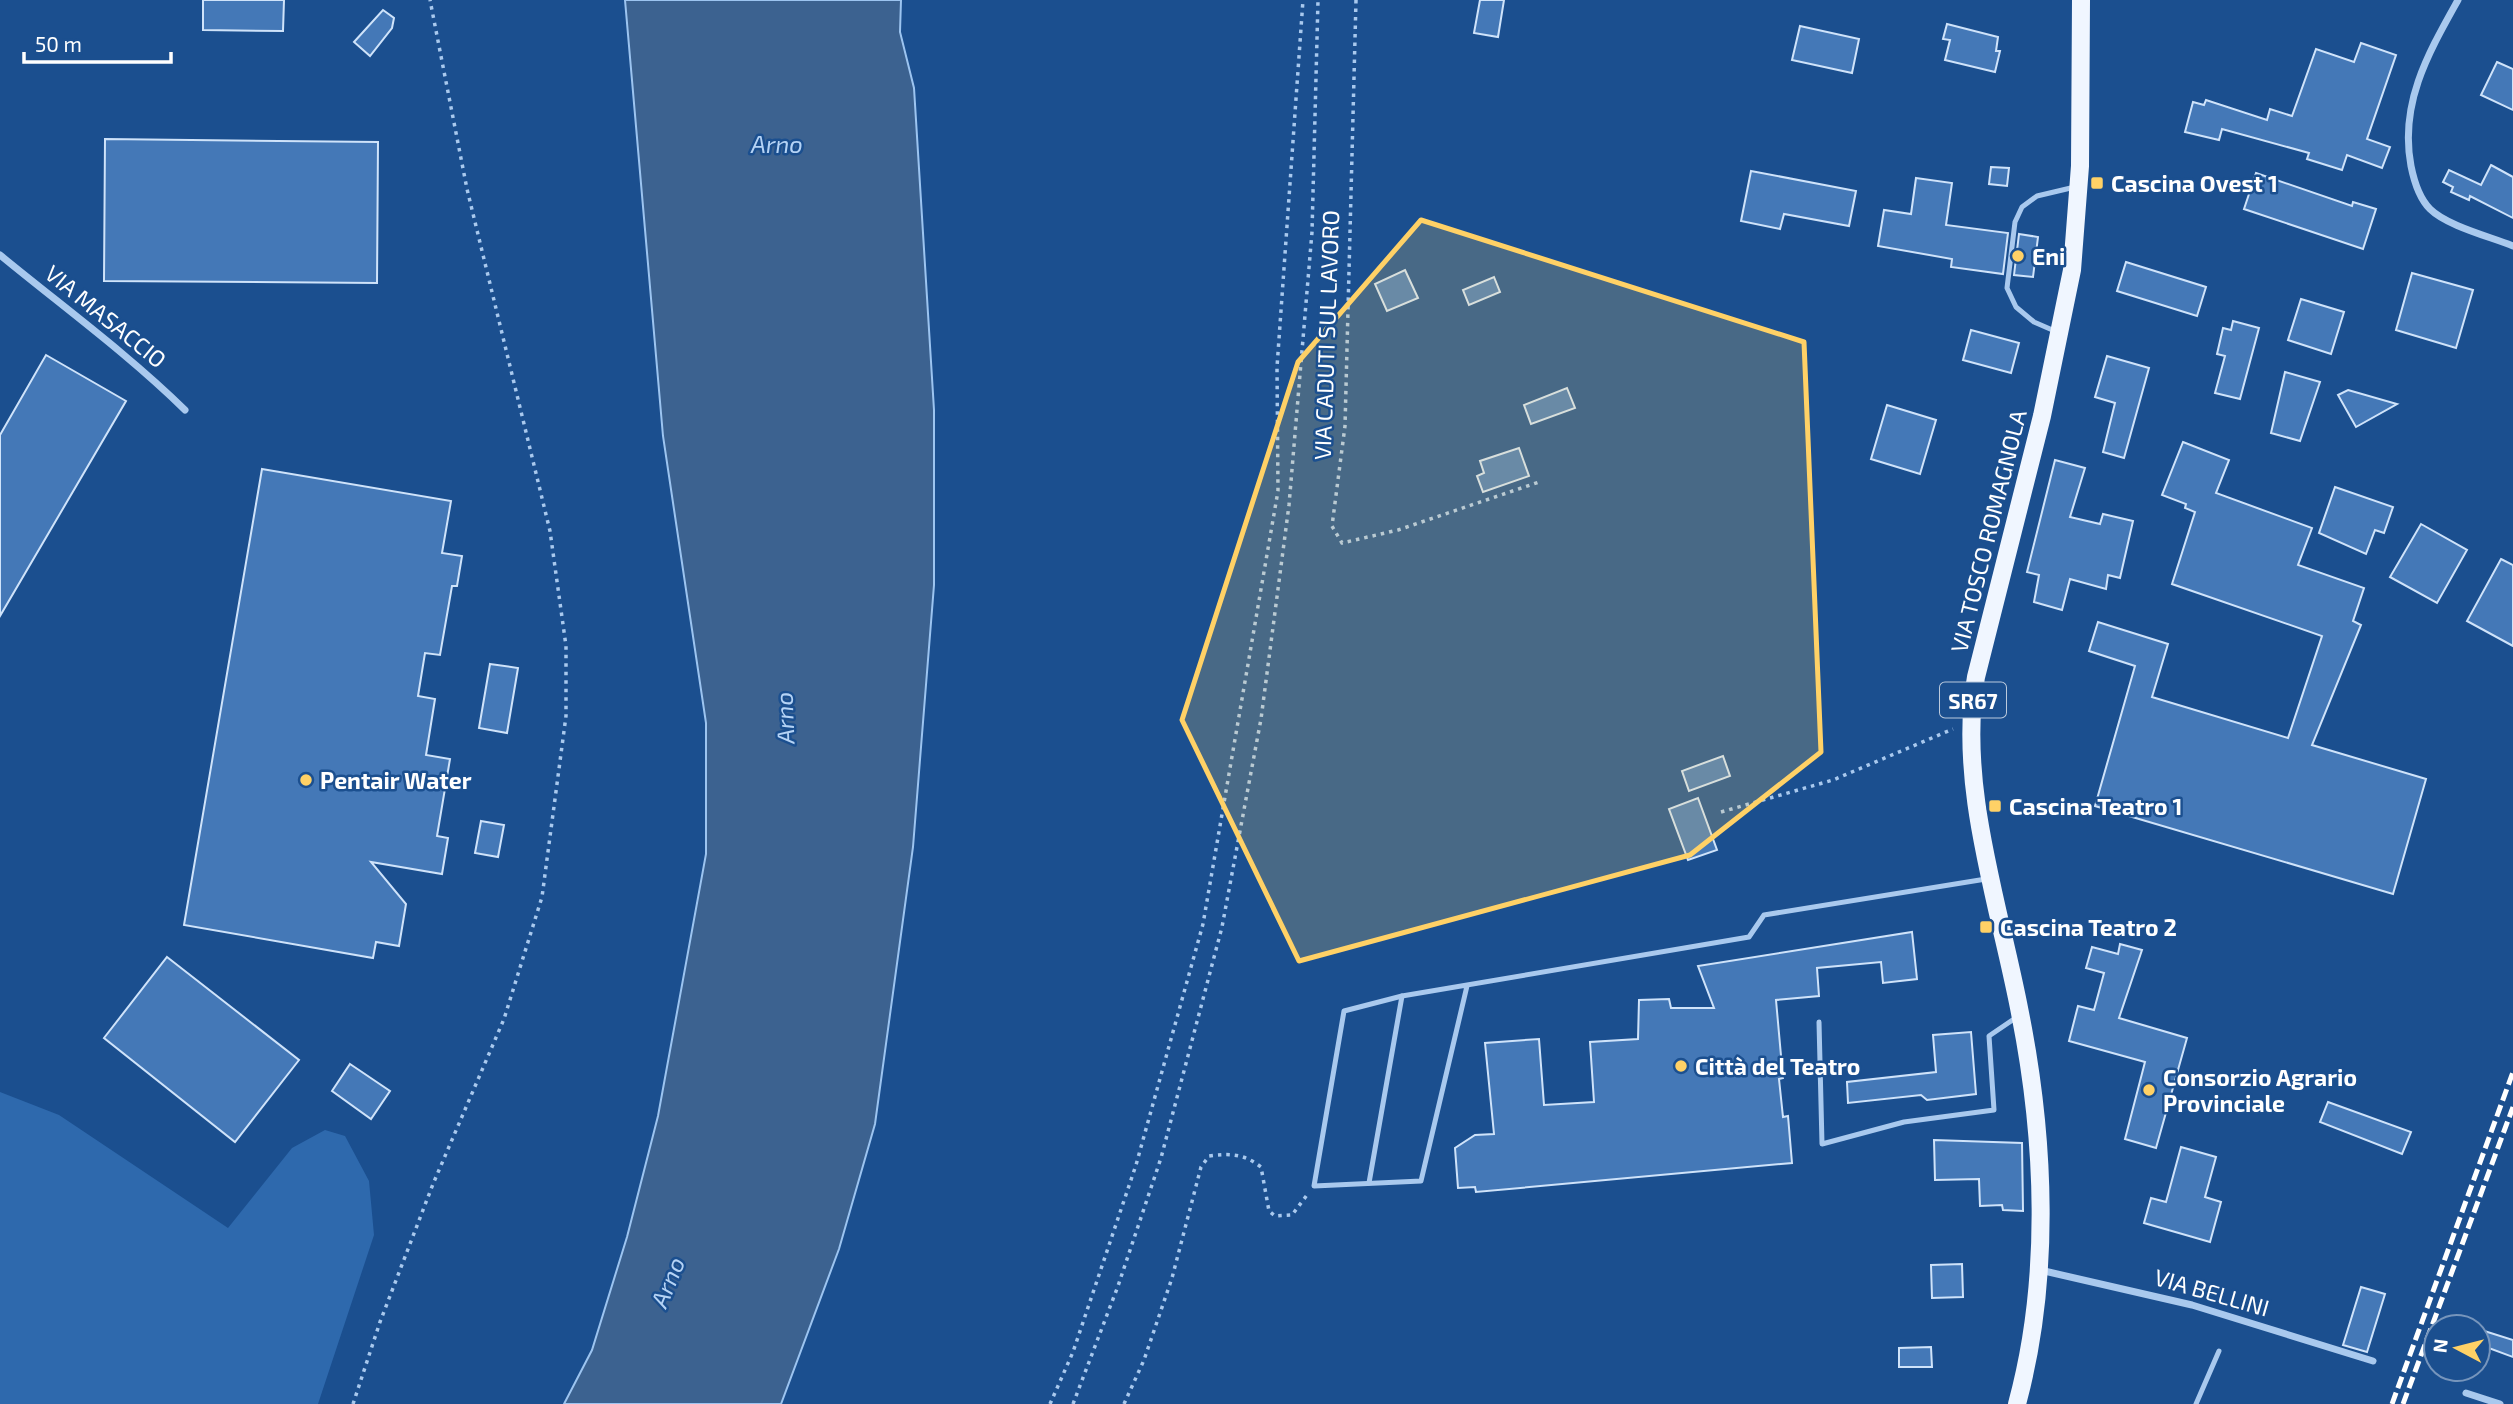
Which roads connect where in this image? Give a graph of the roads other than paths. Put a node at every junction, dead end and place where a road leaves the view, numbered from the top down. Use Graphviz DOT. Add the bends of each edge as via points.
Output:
graph roads {
  1 [pos="2081,0"];
  2 [pos="2458,0"];
  3 [pos="2078,186"];
  4 [pos="2513,246"];
  5 [pos="0,255"];
  6 [pos="2060,333"];
  7 [pos="185,410"];
  8 [pos="1992,878"];
  9 [pos="1467,986"];
  10 [pos="1402,996"];
  11 [pos="2021,1015"];
  12 [pos="1819,1022"];
  13 [pos="1369,1183"];
  14 [pos="2037,1270"];
  15 [pos="2219,1352"];
  16 [pos="2373,1361"];
  17 [pos="2466,1392"];
  18 [pos="2017,1404"];
  19 [pos="2196,1404"];
  20 [pos="2500,1404"];
  1 -- 3 [label="main road, VIA TOSCO ROMAGNOLA / SR67"];
  2 -- 4 [label="street" via="2425,59 2415,89 2407,130 2412,172 2419,193 2443,218"];
  3 -- 6 [label="main road, VIA TOSCO ROMAGNOLA / SR67" via="2072,270"];
  3 -- 6 [label="lane" via="2037,196 2022,207 2015,222 2007,288 2016,307 2034,322"];
  5 -- 7 [label="street, VIA MASACCIO" via="145,371"];
  6 -- 8 [label="main road, VIA TOSCO ROMAGNOLA / SR67" via="1976,677 1972,720 1978,810"];
  8 -- 9 [label="lane" via="1764,915 1749,937"];
  8 -- 11 [label="main road, VIA TOSCO ROMAGNOLA / SR67"];
  9 -- 10 [label="lane"];
  9 -- 13 [label="lane" via="1421,1181"];
  10 -- 13 [label="lane"];
  10 -- 13 [label="lane" via="1344,1011 1314,1186"];
  11 -- 12 [label="lane" via="1989,1035 1994,1110 1904,1122 1822,1144"];
  11 -- 14 [label="main road, VIA TOSCO ROMAGNOLA / SR67" via="2038,1142"];
  14 -- 16 [label="street, VIA BELLINI" via="2192,1306"];
  14 -- 18 [label="main road, VIA TOSCO ROMAGNOLA / SR67"];
  15 -- 19 [label="lane"];
  17 -- 20 [label="street"];
}
